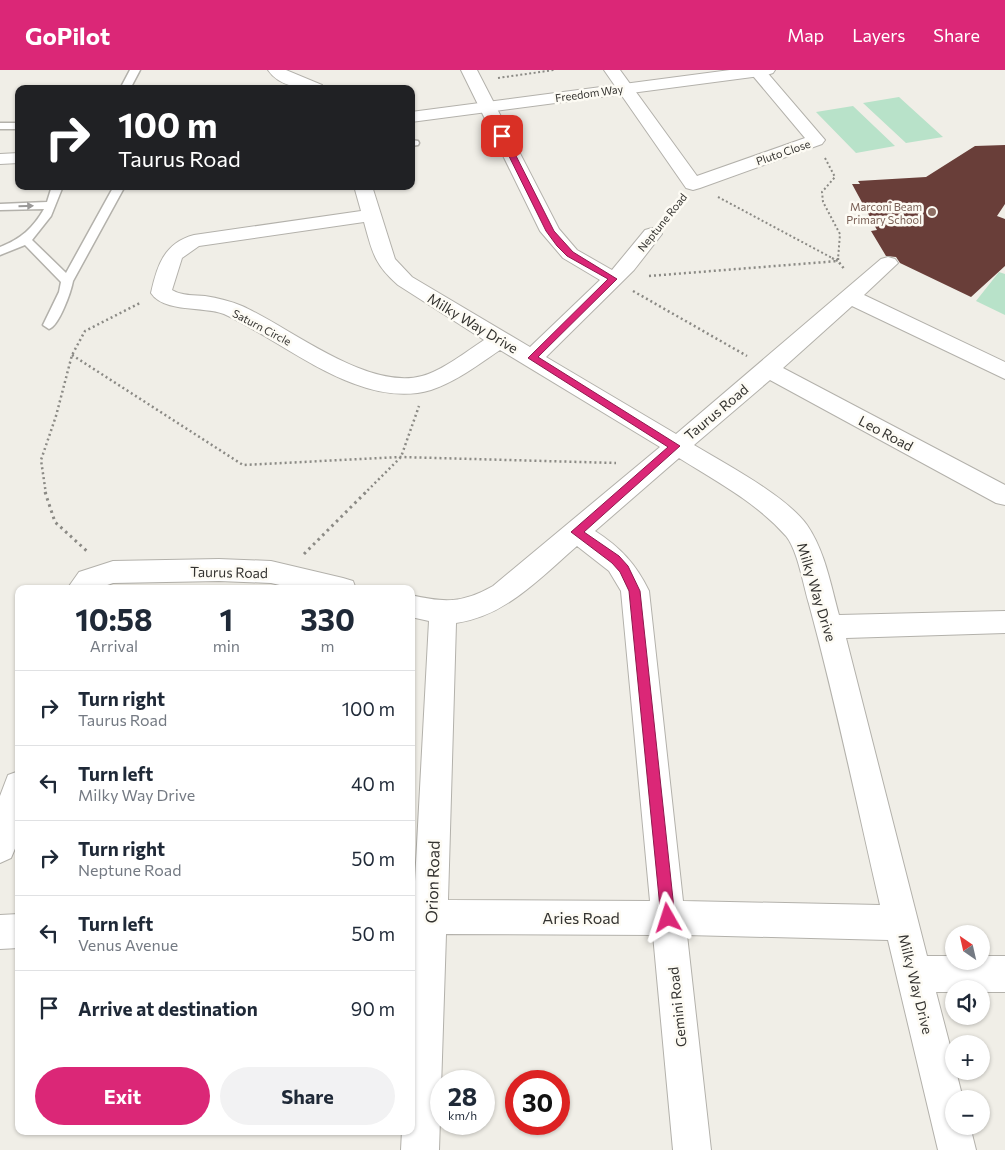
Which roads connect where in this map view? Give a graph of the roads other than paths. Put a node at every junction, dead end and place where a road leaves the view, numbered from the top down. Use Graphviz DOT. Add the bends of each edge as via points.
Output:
graph roads {
  1 [pos="136,70"];
  2 [pos="276,70"];
  3 [pos="612,70"];
  4 [pos="760,70"];
  5 [pos="472,76"];
  6 [pos="127,85"];
  7 [pos="306,85"];
  8 [pos="625,88"];
  9 [pos="488,107"];
  10 [pos="415,116"];
  11 [pos="0,126"];
  12 [pos="15,126"];
  13 [pos="0,150"];
  14 [pos="15,150"];
  15 [pos="15,158"];
  16 [pos="0,159"];
  17 [pos="693,184"];
  18 [pos="57,190"];
  19 [pos="118,190"];
  20 [pos="364,190"];
  21 [pos="51,205"];
  22 [pos="0,207"];
  23 [pos="371,215"];
  24 [pos="0,216"];
  25 [pos="45,216"];
  26 [pos="652,234"];
  27 [pos="25,240"];
  28 [pos="0,252"];
  29 [pos="888,263"];
  30 [pos="613,279"];
  31 [pos="67,281"];
  32 [pos="856,292"];
  33 [pos="50,325"];
  34 [pos="500,340"];
  35 [pos="532,358"];
  36 [pos="768,369"];
  37 [pos="1005,371"];
  38 [pos="664,455"];
  39 [pos="1005,496"];
  40 [pos="576,532"];
  41 [pos="283,581"];
  42 [pos="84,585"];
  43 [pos="313,585"];
  44 [pos="415,607"];
  45 [pos="443,614"];
  46 [pos="1005,622"];
  47 [pos="829,626"];
  48 [pos="15,799"];
  49 [pos="0,848"];
  50 [pos="421,917"];
  51 [pos="668,918"];
  52 [pos="902,924"];
  53 [pos="15,931"];
  54 [pos="0,932"];
  55 [pos="914,974"];
  56 [pos="1005,974"];
  57 [pos="420,1150"];
  58 [pos="692,1150"];
  59 [pos="957,1150"];
  1 -- 6 [label="lane"];
  2 -- 7 [label="street"];
  3 -- 8 [label="street, Neptune Road"];
  4 -- 8 [label="street, Freedom Way"];
  4 -- 17 [label="street, Pluto Close" via="816,140"];
  5 -- 9 [label="street"];
  8 -- 9 [label="street, Freedom Way"];
  8 -- 17 [label="street, Neptune Road"];
  9 -- 10 [label="street, Freedom Way"];
  9 -- 30 [label="street" via="550,231 570,254"];
  11 -- 12 [label="lane"];
  13 -- 14 [label="street"];
  15 -- 16 [label="street"];
  18 -- 21 [label="lane"];
  19 -- 31 [label="lane"];
  20 -- 23 [label="street, Milky Way Drive"];
  22 -- 21 [label="lane, one-way"];
  21 -- 25 [label="lane"];
  23 -- 34 [label="street, Milky Way Drive" via="386,260 396,273"];
  23 -- 34 [label="street, Saturn Circle" via="194,241 178,248 169,262 161,293 170,299 215,304 241,314 340,369 382,383 425,384"];
  24 -- 25 [label="lane"];
  25 -- 27 [label="lane"];
  26 -- 30 [label="street, Neptune Road"];
  27 -- 28 [label="lane"];
  27 -- 31 [label="lane"];
  29 -- 32 [label="street, Taurus Road"];
  30 -- 35 [label="street, Neptune Road"];
  31 -- 33 [label="lane"];
  32 -- 36 [label="street, Taurus Road"];
  32 -- 37 [label="street"];
  34 -- 35 [label="street, Milky Way Drive"];
  35 -- 38 [label="street, Milky Way Drive"];
  36 -- 38 [label="street, Taurus Road"];
  36 -- 39 [label="street, Leo Road"];
  38 -- 40 [label="street, Taurus Road"];
  38 -- 47 [label="street, Milky Way Drive" via="732,479 771,506 797,531 808,554"];
  40 -- 45 [label="street, Taurus Road" via="502,594 483,605"];
  40 -- 51 [label="street, Gemini Road" via="616,560 634,591"];
  41 -- 42 [label="street, Taurus Road" via="270,572 113,572 88,580"];
  41 -- 43 [label="street, Taurus Road"];
  44 -- 45 [label="street, Taurus Road"];
  45 -- 50 [label="street, Orion Road"];
  46 -- 47 [label="street"];
  47 -- 52 [label="street, Milky Way Drive"];
  48 -- 49 [label="street"];
  50 -- 51 [label="street, Aries Road"];
  50 -- 57 [label="street, Orion Road"];
  51 -- 52 [label="street, Aries Road"];
  51 -- 58 [label="street, Gemini Road"];
  52 -- 55 [label="street, Milky Way Drive"];
  53 -- 54 [label="street"];
  55 -- 56 [label="street"];
  55 -- 59 [label="street, Milky Way Drive"];
}
